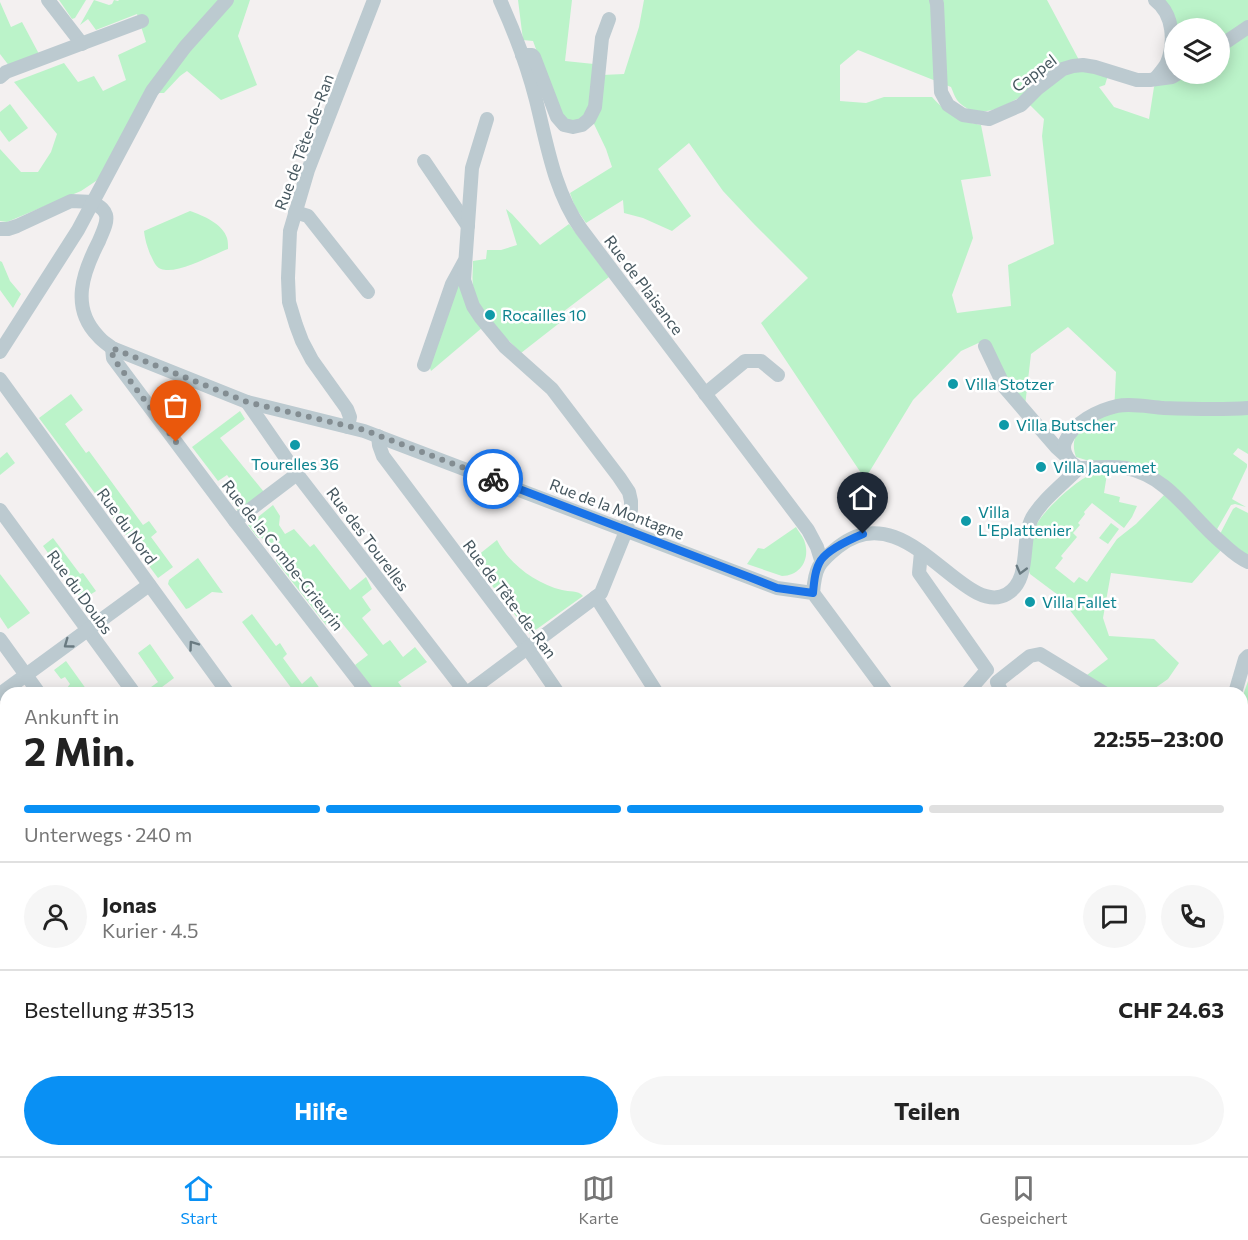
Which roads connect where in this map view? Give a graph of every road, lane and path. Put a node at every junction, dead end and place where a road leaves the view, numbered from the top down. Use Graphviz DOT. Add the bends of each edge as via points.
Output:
graph roads {
  1 [pos="48,0"];
  2 [pos="227,0"];
  3 [pos="374,0"];
  4 [pos="500,0"];
  5 [pos="936,0"];
  6 [pos="1157,0"];
  7 [pos="609,19"];
  8 [pos="142,21"];
  9 [pos="1248,27"];
  10 [pos="1230,39"];
  11 [pos="82,45"];
  12 [pos="522,55"];
  13 [pos="2,71"];
  14 [pos="1164,78"];
  15 [pos="1155,80"];
  16 [pos="487,119"];
  17 [pos="424,161"];
  18 [pos="93,202"];
  19 [pos="295,212"];
  20 [pos="468,226"];
  21 [pos="0,229"];
  22 [pos="465,260"];
  23 [pos="368,292"];
  24 [pos="985,346"];
  25 [pos="112,348"];
  26 [pos="0,352"];
  27 [pos="424,365"];
  28 [pos="778,375"];
  29 [pos="0,379"];
  30 [pos="705,394"];
  31 [pos="247,402"];
  32 [pos="1248,408"];
  33 [pos="348,427"];
  34 [pos="378,436"];
  35 [pos="1066,456"];
  36 [pos="1079,468"];
  37 [pos="297,474"];
  38 [pos="0,510"];
  39 [pos="236,521"];
  40 [pos="626,531"];
  41 [pos="921,552"];
  42 [pos="821,560"];
  43 [pos="1248,562"];
  44 [pos="149,585"];
  45 [pos="813,593"];
  46 [pos="596,597"];
  47 [pos="88,630"];
  48 [pos="0,639"];
  49 [pos="528,649"];
  50 [pos="1248,656"];
  51 [pos="26,675"];
  52 [pos="10,687"];
  53 [pos="35,687"];
  54 [pos="130,687"];
  55 [pos="224,687"];
  56 [pos="363,687"];
  57 [pos="462,687"];
  58 [pos="475,687"];
  59 [pos="554,687"];
  60 [pos="653,687"];
  61 [pos="883,687"];
  62 [pos="972,687"];
  63 [pos="999,687"];
  64 [pos="1094,687"];
  65 [pos="1237,687"];
  1 -- 11 [label="street"];
  2 -- 18 [label="street" via="152,91"];
  3 -- 19 [label="street, Rue de Tête-de-Ran"];
  4 -- 12 [label="street, Rue de Plaisance"];
  5 -- 15 [label="street, Cappel" via="941,92 948,105 963,115 989,119 1010,110 1063,69 1073,66 1095,66 1137,80"];
  6 -- 15 [label="street" via="1169,20 1171,51"];
  7 -- 12 [label="street" via="602,38 595,107 582,125 564,125 557,117 534,57"];
  8 -- 11 [label="street"];
  9 -- 10 [label="street"];
  11 -- 13 [label="street"];
  12 -- 30 [label="street, Rue de Plaisance" via="567,206"];
  14 -- 15 [label="street, Cappel"];
  16 -- 20 [label="street" via="472,168"];
  17 -- 20 [label="street"];
  18 -- 21 [label="street" via="71,201 17,226"];
  18 -- 25 [label="street, Rue de la Montagne" via="104,210 106,220 84,273 81,304 88,324"];
  18 -- 26 [label="street"];
  19 -- 23 [label="street" via="308,216"];
  19 -- 33 [label="street, Rue de Tête-de-Ran" via="290,231 290,302 312,360 347,409"];
  20 -- 22 [label="street"];
  22 -- 27 [label="street" via="452,284"];
  22 -- 40 [label="street" via="468,295 481,318 505,347 552,389 629,492 631,510"];
  24 -- 35 [label="street" via="1005,388"];
  25 -- 31 [label="street, Rue de la Montagne"];
  25 -- 39 [label="street, Rue de la Combe-Grieurin" via="113,358"];
  28 -- 30 [label="street" via="761,361 745,361"];
  29 -- 44 [label="street, Rue du Nord"];
  30 -- 42 [label="street, Rue de Plaisance" via="808,530"];
  31 -- 33 [label="street, Rue de la Montagne"];
  31 -- 37 [label="street, Rue des Tourelles"];
  32 -- 35 [label="street" via="1118,406 1078,424 1065,441"];
  33 -- 34 [label="street, Rue de la Montagne"];
  34 -- 40 [label="street, Rue de la Montagne"];
  34 -- 49 [label="street, Rue de Tête-de-Ran" via="383,456"];
  35 -- 36 [label="street"];
  36 -- 41 [label="street, one-way" via="1032,518 1021,574 1005,595 986,597 975,593"];
  36 -- 43 [label="street" via="1124,468 1148,475 1171,490 1215,538"];
  37 -- 39 [label="street"];
  37 -- 57 [label="street, Rue des Tourelles"];
  38 -- 47 [label="street, Rue du Doubs"];
  39 -- 56 [label="street, Rue de la Combe-Grieurin"];
  40 -- 45 [label="street, Rue de la Montagne" via="777,588"];
  40 -- 46 [label="street"];
  41 -- 42 [label="street" via="906,542 876,532 841,544"];
  41 -- 62 [label="street" via="919,573 987,670"];
  42 -- 45 [label="street"];
  44 -- 47 [label="street"];
  55 -- 44 [label="street, Rue du Nord, one-way"];
  45 -- 61 [label="street"];
  46 -- 49 [label="street"];
  46 -- 60 [label="street"];
  47 -- 51 [label="street, one-way"];
  47 -- 54 [label="street, Rue du Doubs"];
  48 -- 51 [label="street"];
  49 -- 58 [label="street"];
  49 -- 59 [label="street, Rue de Tête-de-Ran"];
  50 -- 65 [label="street"];
  51 -- 52 [label="street"];
  51 -- 53 [label="street"];
  63 -- 64 [label="street" via="997,682 1030,656 1040,654"];
}
